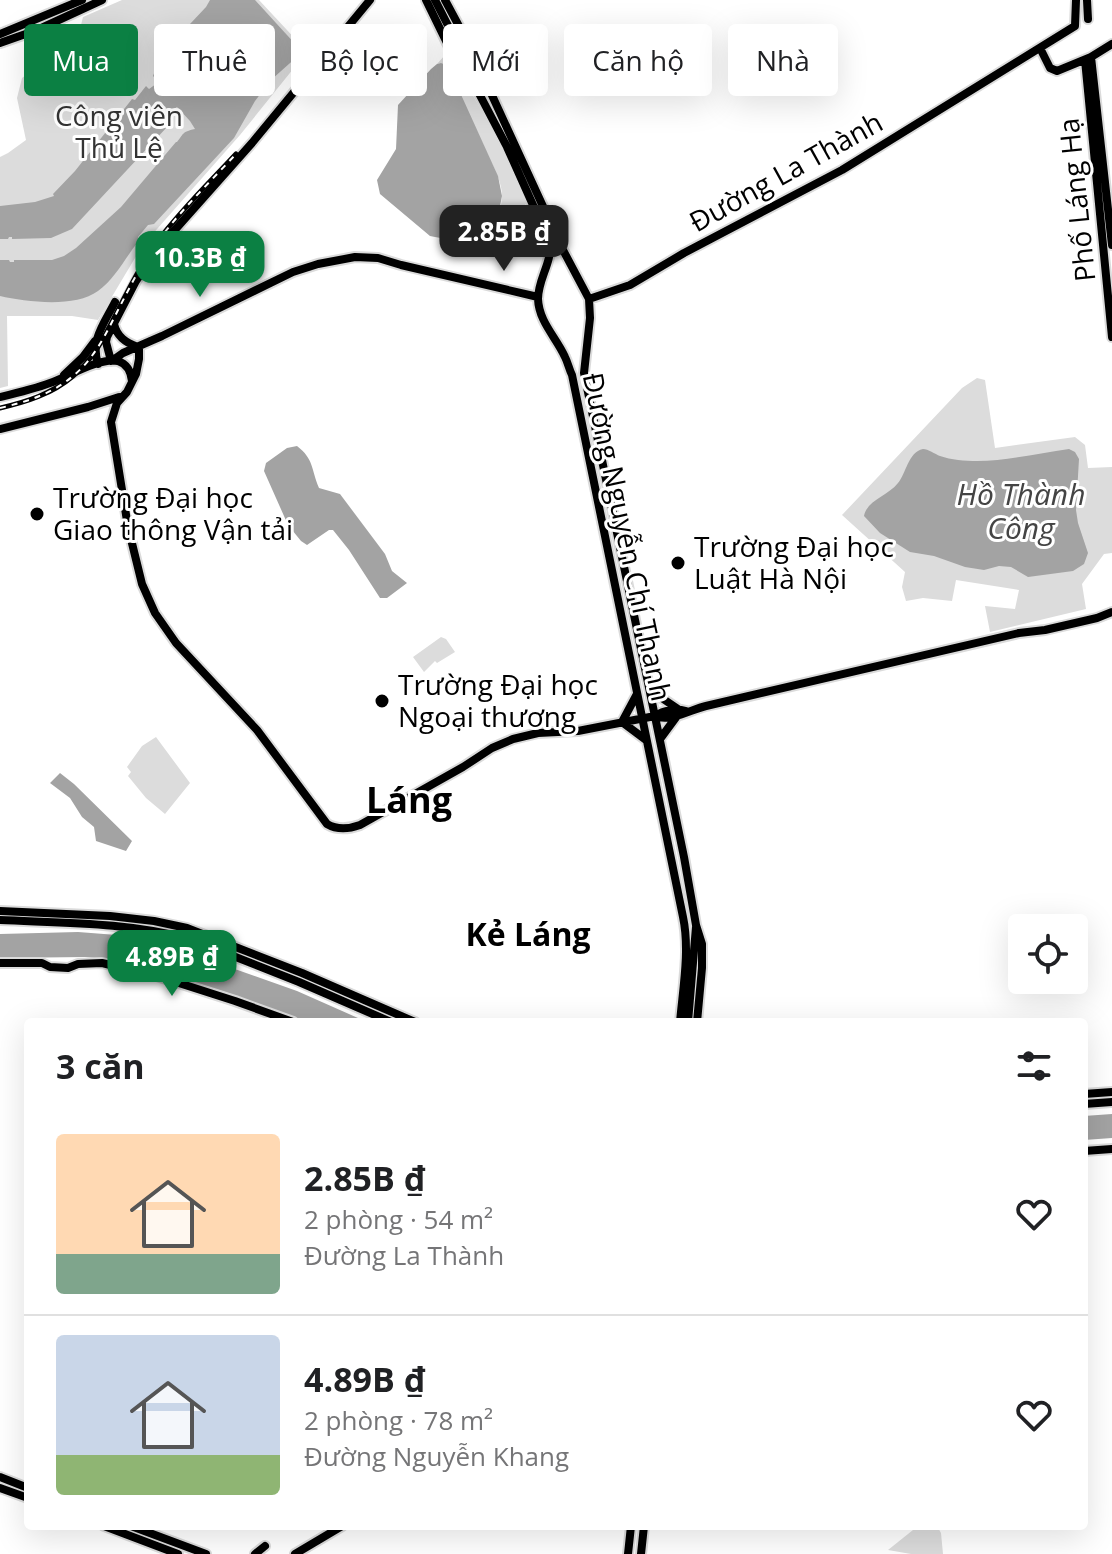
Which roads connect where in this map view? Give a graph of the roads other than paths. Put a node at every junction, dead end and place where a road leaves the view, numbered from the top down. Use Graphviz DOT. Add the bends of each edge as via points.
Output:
graph roads {
  1 [pos="82,0"];
  2 [pos="102,0"];
  3 [pos="370,0"];
  4 [pos="426,0"];
  5 [pos="435,0"];
  6 [pos="445,0"];
  7 [pos="1076,0"];
  8 [pos="1087,0"];
  9 [pos="1088,19"];
  10 [pos="447,24"];
  11 [pos="458,24"];
  12 [pos="0,34"];
  13 [pos="443,35"];
  14 [pos="0,43"];
  15 [pos="1112,44"];
  16 [pos="1040,48"];
  17 [pos="1088,59"];
  18 [pos="480,96"];
  19 [pos="490,96"];
  20 [pos="1103,194"];
  21 [pos="554,241"];
  22 [pos="1112,245"];
  23 [pos="538,297"];
  24 [pos="589,299"];
  25 [pos="115,302"];
  26 [pos="113,320"];
  27 [pos="1112,337"];
  28 [pos="96,340"];
  29 [pos="139,347"];
  30 [pos="107,362"];
  31 [pos="585,375"];
  32 [pos="572,378"];
  33 [pos="56,381"];
  34 [pos="132,381"];
  35 [pos="122,396"];
  36 [pos="0,397"];
  37 [pos="93,406"];
  38 [pos="111,422"];
  39 [pos="0,429"];
  40 [pos="609,492"];
  41 [pos="596,495"];
  42 [pos="1112,614"];
  43 [pos="649,688"];
  44 [pos="637,691"];
  45 [pos="681,712"];
  46 [pos="655,716"];
  47 [pos="642,718"];
  48 [pos="622,722"];
  49 [pos="660,739"];
  50 [pos="647,741"];
  51 [pos="664,760"];
  52 [pos="651,762"];
  53 [pos="0,911"];
  54 [pos="0,920"];
  55 [pos="696,925"];
  56 [pos="686,930"];
  57 [pos="191,934"];
  58 [pos="693,950"];
  59 [pos="0,963"];
  60 [pos="369,1007"];
  61 [pos="264,1011"];
  62 [pos="266,1018"];
  63 [pos="282,1018"];
  64 [pos="385,1018"];
  65 [pos="403,1018"];
  66 [pos="680,1018"];
  67 [pos="688,1018"];
  68 [pos="697,1018"];
  69 [pos="1112,1092"];
  70 [pos="1088,1094"];
  71 [pos="1112,1102"];
  72 [pos="1088,1104"];
  73 [pos="1112,1149"];
  74 [pos="1088,1151"];
  75 [pos="0,1477"];
  76 [pos="24,1486"];
  77 [pos="0,1488"];
  78 [pos="24,1497"];
  79 [pos="115,1530"];
  80 [pos="142,1530"];
  81 [pos="335,1530"];
  82 [pos="631,1530"];
  83 [pos="644,1530"];
  84 [pos="265,1546"];
  85 [pos="178,1554"];
  86 [pos="206,1554"];
  87 [pos="255,1554"];
  88 [pos="295,1554"];
  89 [pos="628,1554"];
  90 [pos="641,1554"];
  1 -- 12 [label="main road"];
  2 -- 14 [label="main road"];
  3 -- 26 [label="main road" via="157,250"];
  4 -- 13 [label="main road, Đường Nguyễn Chí Thanh"];
  5 -- 10 [label="main road"];
  6 -- 11 [label="main road, Đường Nguyễn Chí Thanh"];
  7 -- 16 [label="main road, Đường La Thành" via="1075,26"];
  8 -- 9 [label="main road"];
  15 -- 17 [label="main road"];
  16 -- 17 [label="main road" via="1055,71"];
  16 -- 24 [label="main road, Đường La Thành" via="821,181 630,285"];
  17 -- 20 [label="main road, Phố Láng Hạ"];
  18 -- 21 [label="main road, Đường Nguyễn Chí Thanh"];
  19 -- 21 [label="main road, Đường Nguyễn Chí Thanh"];
  20 -- 22 [label="main road, Phố Láng Hạ"];
  20 -- 27 [label="main road, Phố Láng Hạ"];
  21 -- 23 [label="main road"];
  21 -- 24 [label="main road, Đường Nguyễn Chí Thanh"];
  23 -- 29 [label="main road" via="355,257 293,272"];
  23 -- 32 [label="main road, Đường Nguyễn Chí Thanh" via="541,315"];
  24 -- 31 [label="main road, Đường Nguyễn Chí Thanh"];
  25 -- 26 [label="main road"];
  26 -- 28 [label="main road"];
  26 -- 29 [label="main road" via="123,340"];
  26 -- 30 [label="main road"];
  28 -- 30 [label="main road" via="94,352"];
  28 -- 33 [label="main road"];
  29 -- 30 [label="main road"];
  29 -- 34 [label="main road"];
  30 -- 33 [label="main road"];
  30 -- 34 [label="main road" via="124,364"];
  31 -- 32 [label="main road"];
  31 -- 40 [label="main road, Đường Nguyễn Chí Thanh"];
  32 -- 41 [label="main road, Đường Nguyễn Chí Thanh"];
  33 -- 36 [label="main road"];
  34 -- 35 [label="main road"];
  35 -- 37 [label="main road"];
  35 -- 38 [label="main road"];
  37 -- 38 [label="main road"];
  37 -- 39 [label="main road"];
  38 -- 48 [label="main road" via="134,555 155,613 257,730 331,826 360,825 506,741"];
  40 -- 41 [label="main road"];
  40 -- 43 [label="main road, Đường Nguyễn Chí Thanh"];
  41 -- 44 [label="main road, Đường Nguyễn Chí Thanh"];
  42 -- 45 [label="main road"];
  43 -- 44 [label="main road"];
  43 -- 45 [label="main road"];
  43 -- 46 [label="main road, Đường Nguyễn Chí Thanh"];
  44 -- 47 [label="main road, Đường Nguyễn Chí Thanh"];
  44 -- 48 [label="main road"];
  45 -- 46 [label="main road"];
  45 -- 49 [label="main road"];
  46 -- 47 [label="main road"];
  46 -- 49 [label="main road, Đường Nguyễn Chí Thanh"];
  47 -- 48 [label="main road"];
  47 -- 50 [label="main road, Đường Nguyễn Chí Thanh"];
  48 -- 50 [label="main road"];
  49 -- 51 [label="main road, Đường Nguyễn Chí Thanh"];
  50 -- 52 [label="main road, Đường Nguyễn Chí Thanh"];
  51 -- 52 [label="main road"];
  51 -- 55 [label="main road, Đường Nguyễn Chí Thanh"];
  52 -- 56 [label="main road, Đường Nguyễn Chí Thanh"];
  53 -- 54 [label="main road"];
  53 -- 57 [label="main road" via="154,921"];
  54 -- 57 [label="main road"];
  55 -- 58 [label="main road"];
  55 -- 68 [label="main road, Đường Nguyễn Chí Thanh" via="703,955"];
  56 -- 58 [label="main road"];
  56 -- 66 [label="main road, Đường Nguyễn Chí Thanh"];
  57 -- 60 [label="main road" via="286,966"];
  58 -- 67 [label="main road"];
  59 -- 61 [label="main road" via="68,968 102,963"];
  60 -- 64 [label="main road"];
  60 -- 65 [label="main road"];
  61 -- 62 [label="main road"];
  61 -- 63 [label="main road"];
  69 -- 70 [label="main road"];
  71 -- 72 [label="main road"];
  73 -- 74 [label="main road"];
  75 -- 76 [label="main road"];
  77 -- 78 [label="main road"];
  79 -- 85 [label="main road"];
  80 -- 86 [label="main road"];
  81 -- 88 [label="main road"];
  82 -- 89 [label="main road"];
  83 -- 90 [label="main road"];
  84 -- 87 [label="main road"];
}
